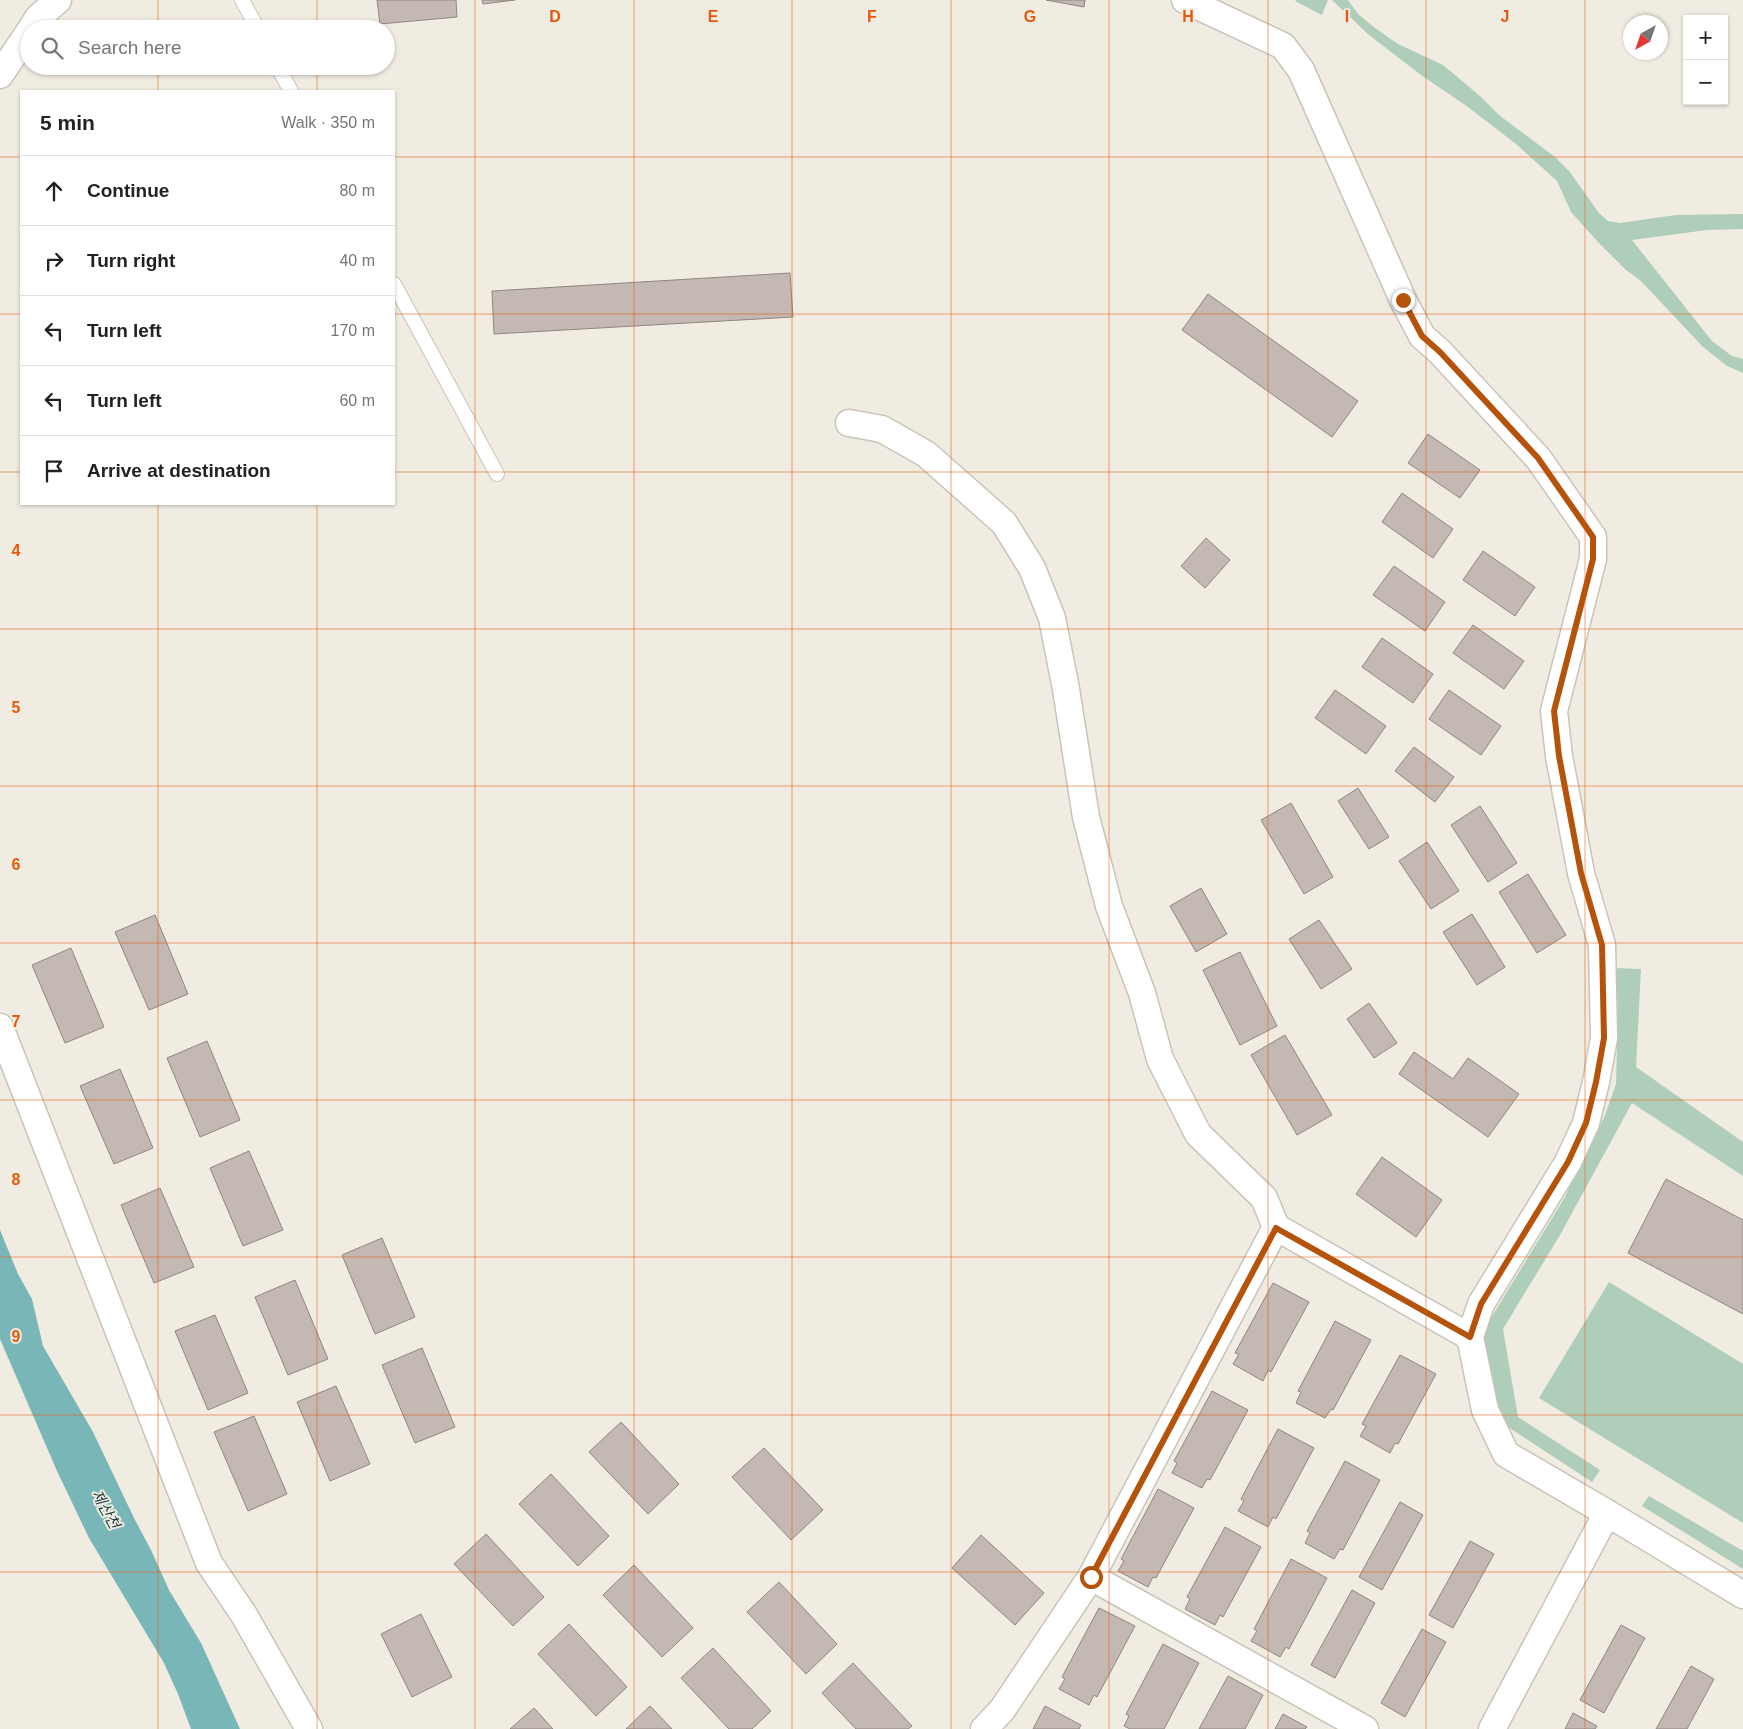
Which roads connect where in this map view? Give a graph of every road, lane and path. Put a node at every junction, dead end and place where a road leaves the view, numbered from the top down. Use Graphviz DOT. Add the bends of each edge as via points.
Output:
graph roads {
  1 [pos="58,0"];
  2 [pos="242,0"];
  3 [pos="1185,0"];
  4 [pos="37,20"];
  5 [pos="253,20"];
  6 [pos="20,45"];
  7 [pos="0,75"];
  8 [pos="283,75"];
  9 [pos="290,90"];
  10 [pos="395,286"];
  11 [pos="849,423"];
  12 [pos="497,474"];
  13 [pos="0,1027"];
  14 [pos="1276,1228"];
  15 [pos="1470,1337"];
  16 [pos="1607,1513"];
  17 [pos="1091,1577"];
  18 [pos="1743,1596"];
  19 [pos="309,1729"];
  20 [pos="984,1729"];
  21 [pos="1365,1729"];
  22 [pos="1492,1729"];
  1 -- 4 [label="street"];
  2 -- 5 [label="lane"];
  3 -- 15 [label="street" via="1283,46 1301,70 1422,336 1538,458 1593,537 1593,559 1554,711 1581,873 1602,945 1604,1038 1586,1123 1568,1162 1481,1304"];
  6 -- 7 [label="street"];
  8 -- 9 [label="lane"];
  10 -- 12 [label="lane"];
  11 -- 14 [label="street" via="882,429 926,454 1004,523 1032,568 1052,618 1086,817 1106,897 1142,993 1160,1059 1198,1134 1264,1198"];
  13 -- 19 [label="street" via="209,1562 244,1615"];
  14 -- 15 [label="street"];
  14 -- 17 [label="street"];
  15 -- 16 [label="street" via="1485,1410 1506,1454"];
  16 -- 18 [label="street"];
  16 -- 22 [label="street"];
  17 -- 20 [label="street" via="1002,1710"];
  17 -- 21 [label="street"];
}
